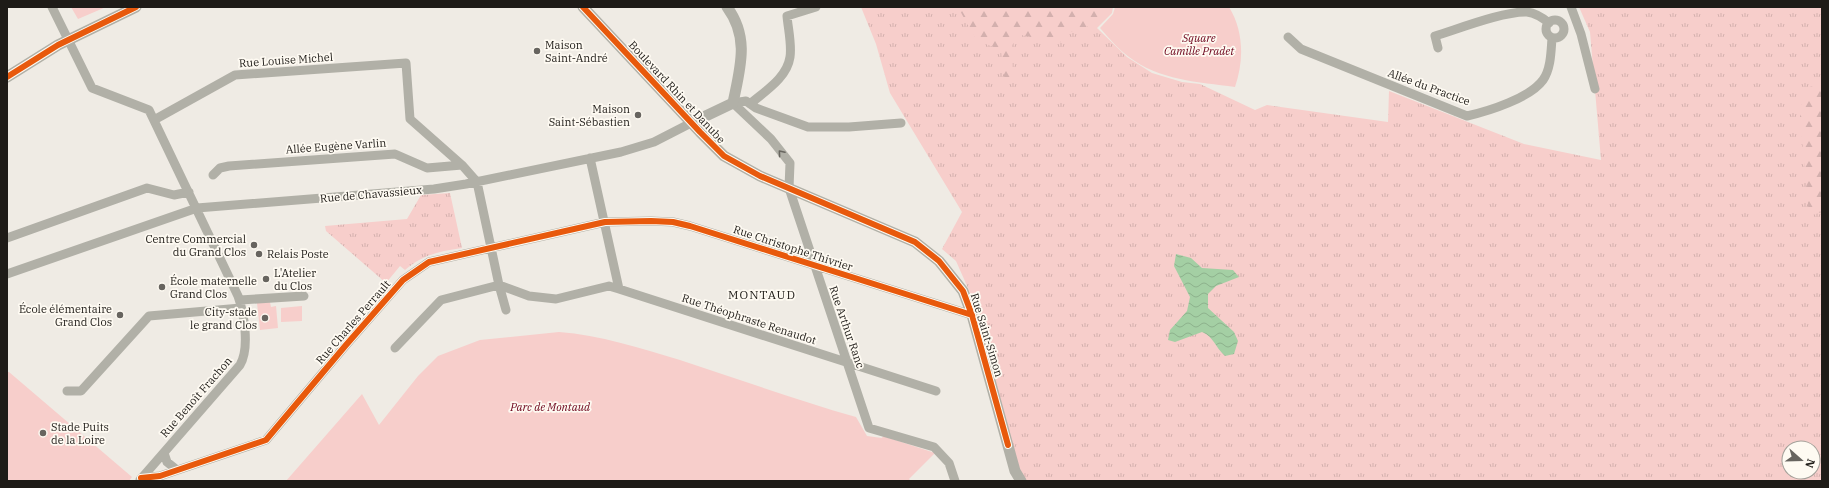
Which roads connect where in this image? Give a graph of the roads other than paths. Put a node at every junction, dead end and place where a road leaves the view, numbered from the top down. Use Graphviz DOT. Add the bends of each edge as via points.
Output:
graph roads {
  1 [pos="52,7"];
  2 [pos="136,7"];
  3 [pos="583,7"];
  4 [pos="727,7"];
  5 [pos="816,7"];
  6 [pos="1571,7"];
  7 [pos="1576,22"];
  8 [pos="1549,23"];
  9 [pos="1563,26"];
  10 [pos="1288,37"];
  11 [pos="1552,38"];
  12 [pos="68,40"];
  13 [pos="1438,48"];
  14 [pos="7,77"];
  15 [pos="1595,89"];
  16 [pos="733,103"];
  17 [pos="750,104"];
  18 [pos="154,120"];
  19 [pos="691,123"];
  20 [pos="901,123"];
  21 [pos="590,158"];
  22 [pos="462,165"];
  23 [pos="213,175"];
  24 [pos="477,182"];
  25 [pos="789,188"];
  26 [pos="189,192"];
  27 [pos="197,208"];
  28 [pos="605,222"];
  29 [pos="7,238"];
  30 [pos="491,247"];
  31 [pos="813,264"];
  32 [pos="7,274"];
  33 [pos="499,285"];
  34 [pos="619,289"];
  35 [pos="304,296"];
  36 [pos="240,304"];
  37 [pos="506,310"];
  38 [pos="972,315"];
  39 [pos="395,348"];
  40 [pos="847,364"];
  41 [pos="67,391"];
  42 [pos="936,391"];
  43 [pos="164,453"];
  44 [pos="177,470"];
  45 [pos="140,479"];
  46 [pos="956,481"];
  47 [pos="1021,481"];
  1 -- 12 [label="street, Rue Benoît Frachon"];
  2 -- 12 [label="street"];
  3 -- 19 [label="street, Boulevard Rhin et Danube"];
  4 -- 16 [label="street" via="739,29 742,46 742,61"];
  5 -- 17 [label="street" via="787,16 791,56 788,66 781,77"];
  6 -- 7 [label="street"];
  7 -- 9 [label="street"];
  7 -- 15 [label="street"];
  8 -- 9 [label="street" via="1558,21"];
  8 -- 11 [label="street" via="1546,31"];
  8 -- 13 [label="street" via="1542,17 1528,12 1509,15 1435,36"];
  9 -- 11 [label="street" via="1562,35"];
  10 -- 11 [label="street, Allée du Practice" via="1301,49 1467,116 1529,94 1543,80 1550,62"];
  12 -- 14 [label="street"];
  12 -- 18 [label="street, Rue Benoît Frachon" via="92,88 149,110"];
  16 -- 17 [label="street" via="746,101"];
  16 -- 19 [label="street, Rue de Chavassieux"];
  25 -- 16 [label="street, one-way" via="790,163 771,139"];
  17 -- 20 [label="street" via="808,127"];
  18 -- 22 [label="street, Rue Louise Michel" via="235,75 406,63 410,119"];
  18 -- 26 [label="street, Rue Benoît Frachon"];
  19 -- 21 [label="street, Rue de Chavassieux" via="654,142"];
  19 -- 25 [label="street, Boulevard Rhin et Danube" via="724,156 760,176"];
  21 -- 24 [label="street, Rue de Chavassieux"];
  21 -- 28 [label="street"];
  22 -- 23 [label="street, Allée Eugène Varlin" via="427,168 395,154 229,166 220,168"];
  22 -- 24 [label="street"];
  24 -- 27 [label="street, Rue de Chavassieux"];
  24 -- 30 [label="street"];
  25 -- 31 [label="street, Rue Arthur Ranc"];
  25 -- 38 [label="street, Rue Saint-Simon" via="914,242 944,267 963,291"];
  26 -- 27 [label="street, Rue Benoît Frachon"];
  26 -- 29 [label="street" via="174,195 147,188"];
  27 -- 32 [label="street, Rue de Chavassieux"];
  27 -- 36 [label="street, Rue Benoît Frachon"];
  28 -- 30 [label="street, Rue Charles Perrault"];
  28 -- 31 [label="street, Rue Christophe Thivrier" via="674,222"];
  28 -- 34 [label="street"];
  30 -- 33 [label="street"];
  30 -- 44 [label="street, Rue Charles Perrault" via="429,262 403,280 266,440"];
  31 -- 38 [label="street, Rue Christophe Thivrier"];
  31 -- 40 [label="street, Rue Arthur Ranc"];
  33 -- 34 [label="street, Rue Théophraste Renaudot" via="529,296 556,299 609,286"];
  33 -- 37 [label="street"];
  33 -- 39 [label="street" via="441,300"];
  34 -- 40 [label="street, Rue Théophraste Renaudot"];
  35 -- 36 [label="street"];
  36 -- 41 [label="street" via="149,316 81,391"];
  36 -- 43 [label="street, Rue Benoît Frachon" via="245,337 244,358"];
  38 -- 47 [label="street, Rue Saint-Simon" via="1015,471"];
  40 -- 42 [label="street, Rue Théophraste Renaudot"];
  40 -- 46 [label="street, Rue Arthur Ranc" via="869,428 934,447 949,463"];
  43 -- 44 [label="street" via="167,462"];
  43 -- 45 [label="street, Rue Benoît Frachon"];
  44 -- 45 [label="street, Rue Charles Perrault"];
}
